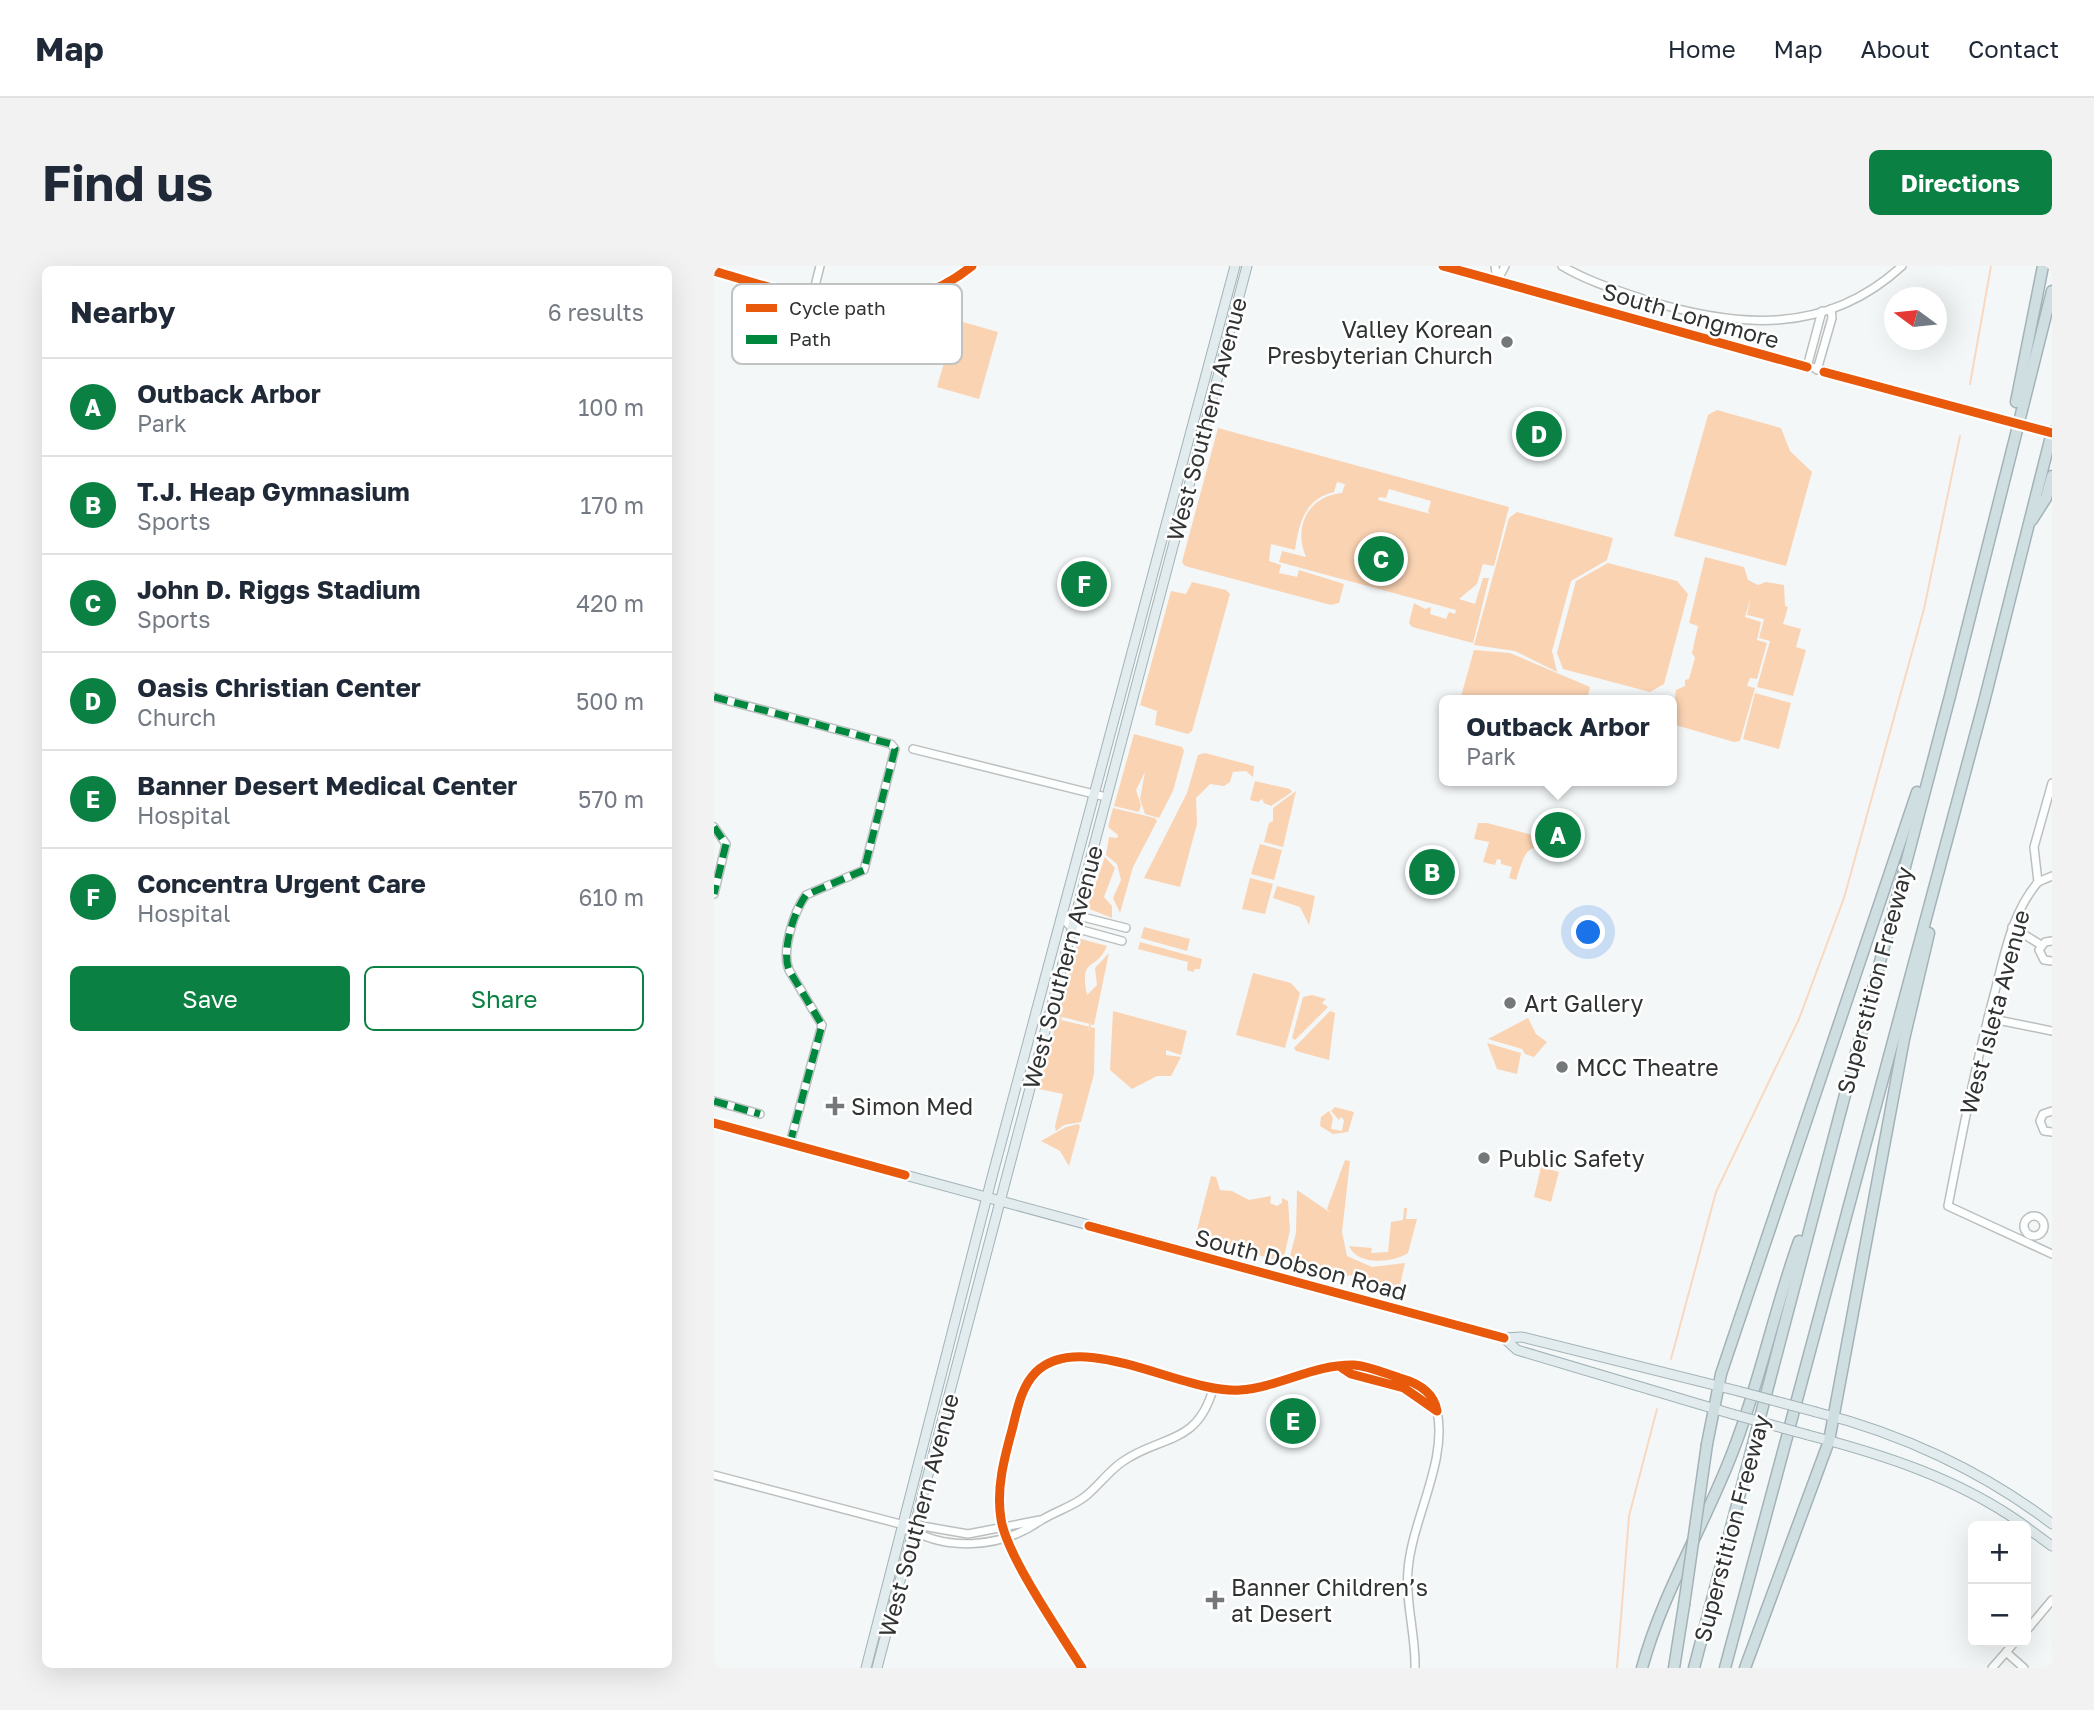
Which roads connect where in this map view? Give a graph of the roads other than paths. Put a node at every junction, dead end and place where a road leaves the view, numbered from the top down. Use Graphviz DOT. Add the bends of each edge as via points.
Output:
graph roads {
  1 [pos="820,266"];
  2 [pos="972,266"];
  3 [pos="1235,266"];
  4 [pos="1247,266"];
  5 [pos="1443,266"];
  6 [pos="1495,266"];
  7 [pos="1505,266"];
  8 [pos="1562,266"];
  9 [pos="1902,266"];
  10 [pos="2043,266"];
  11 [pos="714,271"];
  12 [pos="1497,281"];
  13 [pos="761,284"];
  14 [pos="815,284"];
  15 [pos="943,284"];
  16 [pos="2052,291"];
  17 [pos="1826,310"];
  18 [pos="1219,326"];
  19 [pos="1807,367"];
  20 [pos="1817,370"];
  21 [pos="1212,400"];
  22 [pos="2052,433"];
  23 [pos="2052,476"];
  24 [pos="1995,512"];
  25 [pos="2027,529"];
  26 [pos="1950,696"];
  27 [pos="714,697"];
  28 [pos="1984,702"];
  29 [pos="913,749"];
  30 [pos="2051,783"];
  31 [pos="1095,795"];
  32 [pos="1106,797"];
  33 [pos="714,827"];
  34 [pos="2052,876"];
  35 [pos="2038,882"];
  36 [pos="714,894"];
  37 [pos="1074,915"];
  38 [pos="1062,918"];
  39 [pos="1071,927"];
  40 [pos="2012,927"];
  41 [pos="1126,928"];
  42 [pos="1122,941"];
  43 [pos="2052,941"];
  44 [pos="2041,945"];
  45 [pos="2052,961"];
  46 [pos="1037,1010"];
  47 [pos="1988,1018"];
  48 [pos="2052,1031"];
  49 [pos="1034,1070"];
  50 [pos="714,1101"];
  51 [pos="2052,1111"];
  52 [pos="760,1114"];
  53 [pos="714,1122"];
  54 [pos="2052,1132"];
  55 [pos="790,1143"];
  56 [pos="1822,1180"];
  57 [pos="987,1198"];
  58 [pos="1000,1201"];
  59 [pos="2052,1254"];
  60 [pos="955,1327"];
  61 [pos="1504,1338"];
  62 [pos="954,1380"];
  63 [pos="1718,1385"];
  64 [pos="1213,1388"];
  65 [pos="1713,1409"];
  66 [pos="933,1415"];
  67 [pos="944,1417"];
  68 [pos="1835,1417"];
  69 [pos="1829,1441"];
  70 [pos="714,1475"];
  71 [pos="1041,1520"];
  72 [pos="2018,1521"];
  73 [pos="2052,1524"];
  74 [pos="904,1525"];
  75 [pos="915,1527"];
  76 [pos="1002,1527"];
  77 [pos="2031,1530"];
  78 [pos="1006,1538"];
  79 [pos="2052,1546"];
  80 [pos="2052,1600"];
  81 [pos="2031,1625"];
  82 [pos="2010,1647"];
  83 [pos="2006,1652"];
  84 [pos="866,1668"];
  85 [pos="877,1668"];
  86 [pos="1082,1668"];
  87 [pos="1415,1668"];
  88 [pos="1642,1668"];
  89 [pos="1674,1668"];
  90 [pos="1694,1668"];
  91 [pos="1725,1668"];
  92 [pos="1745,1668"];
  93 [pos="1993,1668"];
  94 [pos="2024,1668"];
  1 -- 14 [label="street"];
  2 -- 15 [label="street"];
  3 -- 18 [label="main road, West Southern Avenue"];
  4 -- 21 [label="main road, West Southern Avenue"];
  5 -- 12 [label="street, South Longmore"];
  6 -- 12 [label="street"];
  7 -- 12 [label="street"];
  8 -- 17 [label="street" via="1594,283 1709,318 1787,320"];
  9 -- 17 [label="street" via="1870,289"];
  10 -- 24 [label="highway"];
  11 -- 13 [label="street"];
  12 -- 19 [label="street, South Longmore"];
  16 -- 24 [label="highway, Superstition Freeway"];
  17 -- 19 [label="street"];
  17 -- 20 [label="street" via="1832,318"];
  18 -- 21 [label="main road" via="1222,335 1207,390"];
  18 -- 31 [label="main road, West Southern Avenue"];
  19 -- 20 [label="street, South Longmore"];
  20 -- 22 [label="street, South Longmore, bridge"];
  21 -- 32 [label="main road, West Southern Avenue"];
  22 -- 25 [label="highway, Superstition Freeway"];
  23 -- 25 [label="highway" via="2046,498"];
  24 -- 26 [label="highway, Superstition Freeway"];
  25 -- 28 [label="highway, Superstition Freeway"];
  26 -- 56 [label="highway, Superstition Freeway"];
  26 -- 63 [label="highway"];
  27 -- 55 [label="street" via="887,743 895,749 864,870 806,895 788,945 786,962 822,1025"];
  28 -- 68 [label="highway" via="1904,1039"];
  28 -- 91 [label="highway, Superstition Freeway"];
  29 -- 31 [label="street"];
  30 -- 35 [label="street, West Isleta Avenue" via="2034,847"];
  31 -- 32 [label="street"];
  31 -- 38 [label="main road, West Southern Avenue"];
  32 -- 37 [label="main road, West Southern Avenue"];
  33 -- 36 [label="street" via="726,844"];
  34 -- 35 [label="street"];
  35 -- 40 [label="street, West Isleta Avenue" via="2024,899"];
  37 -- 38 [label="street"];
  37 -- 39 [label="main road, West Southern Avenue"];
  37 -- 41 [label="street"];
  38 -- 39 [label="street"];
  38 -- 46 [label="main road, West Southern Avenue"];
  39 -- 42 [label="street"];
  39 -- 49 [label="main road, West Southern Avenue"];
  40 -- 44 [label="street"];
  40 -- 47 [label="street, West Isleta Avenue"];
  43 -- 44 [label="street"];
  44 -- 45 [label="street" via="2041,957"];
  46 -- 49 [label="main road" via="1041,1019"];
  46 -- 57 [label="main road, West Southern Avenue"];
  47 -- 48 [label="street"];
  47 -- 59 [label="street, West Isleta Avenue" via="1948,1206 2028,1239"];
  49 -- 58 [label="main road, West Southern Avenue"];
  50 -- 52 [label="street"];
  51 -- 54 [label="street" via="2040,1121 2044,1130"];
  53 -- 55 [label="main road, South Dobson Road"];
  55 -- 57 [label="main road, South Dobson Road"];
  56 -- 88 [label="highway" via="1794,1256 1756,1392 1719,1485 1662,1606"];
  56 -- 90 [label="highway, Superstition Freeway"];
  57 -- 58 [label="main road, South Dobson Road"];
  57 -- 60 [label="main road, West Southern Avenue"];
  58 -- 61 [label="main road, South Dobson Road"];
  58 -- 62 [label="main road, West Southern Avenue"];
  60 -- 62 [label="main road" via="959,1334 951,1368"];
  60 -- 66 [label="main road, West Southern Avenue"];
  61 -- 63 [label="main road, South Dobson Road" via="1521,1337"];
  61 -- 65 [label="main road, South Dobson Road" via="1517,1350"];
  62 -- 67 [label="main road, West Southern Avenue"];
  63 -- 65 [label="highway"];
  63 -- 68 [label="main road, South Dobson Road, bridge"];
  64 -- 71 [label="street" via="1202,1416 1182,1434 1129,1457 1086,1496"];
  64 -- 76 [label="street" via="1084,1356 1048,1362 1024,1388 1013,1424 1001,1476"];
  64 -- 87 [label="street" via="1250,1388 1312,1370 1342,1368 1411,1391 1437,1411 1439,1441 1408,1573"];
  65 -- 69 [label="main road, South Dobson Road, bridge"];
  65 -- 89 [label="highway, bridge"];
  66 -- 67 [label="main road"];
  66 -- 74 [label="main road, West Southern Avenue"];
  67 -- 75 [label="main road, West Southern Avenue"];
  68 -- 69 [label="highway"];
  68 -- 73 [label="main road, South Dobson Road" via="1949,1461"];
  69 -- 72 [label="main road, South Dobson Road" via="1926,1472"];
  69 -- 92 [label="highway"];
  70 -- 74 [label="street"];
  71 -- 76 [label="street"];
  71 -- 78 [label="street"];
  74 -- 75 [label="street"];
  74 -- 84 [label="main road, West Southern Avenue"];
  75 -- 76 [label="street" via="968,1534"];
  75 -- 78 [label="street" via="962,1544"];
  75 -- 85 [label="main road, West Southern Avenue"];
  76 -- 78 [label="street"];
  77 -- 79 [label="main road, South Dobson Road"];
  78 -- 86 [label="street"];
  80 -- 81 [label="street"];
  82 -- 83 [label="street"];
  83 -- 93 [label="street"];
  83 -- 94 [label="street"];
}
